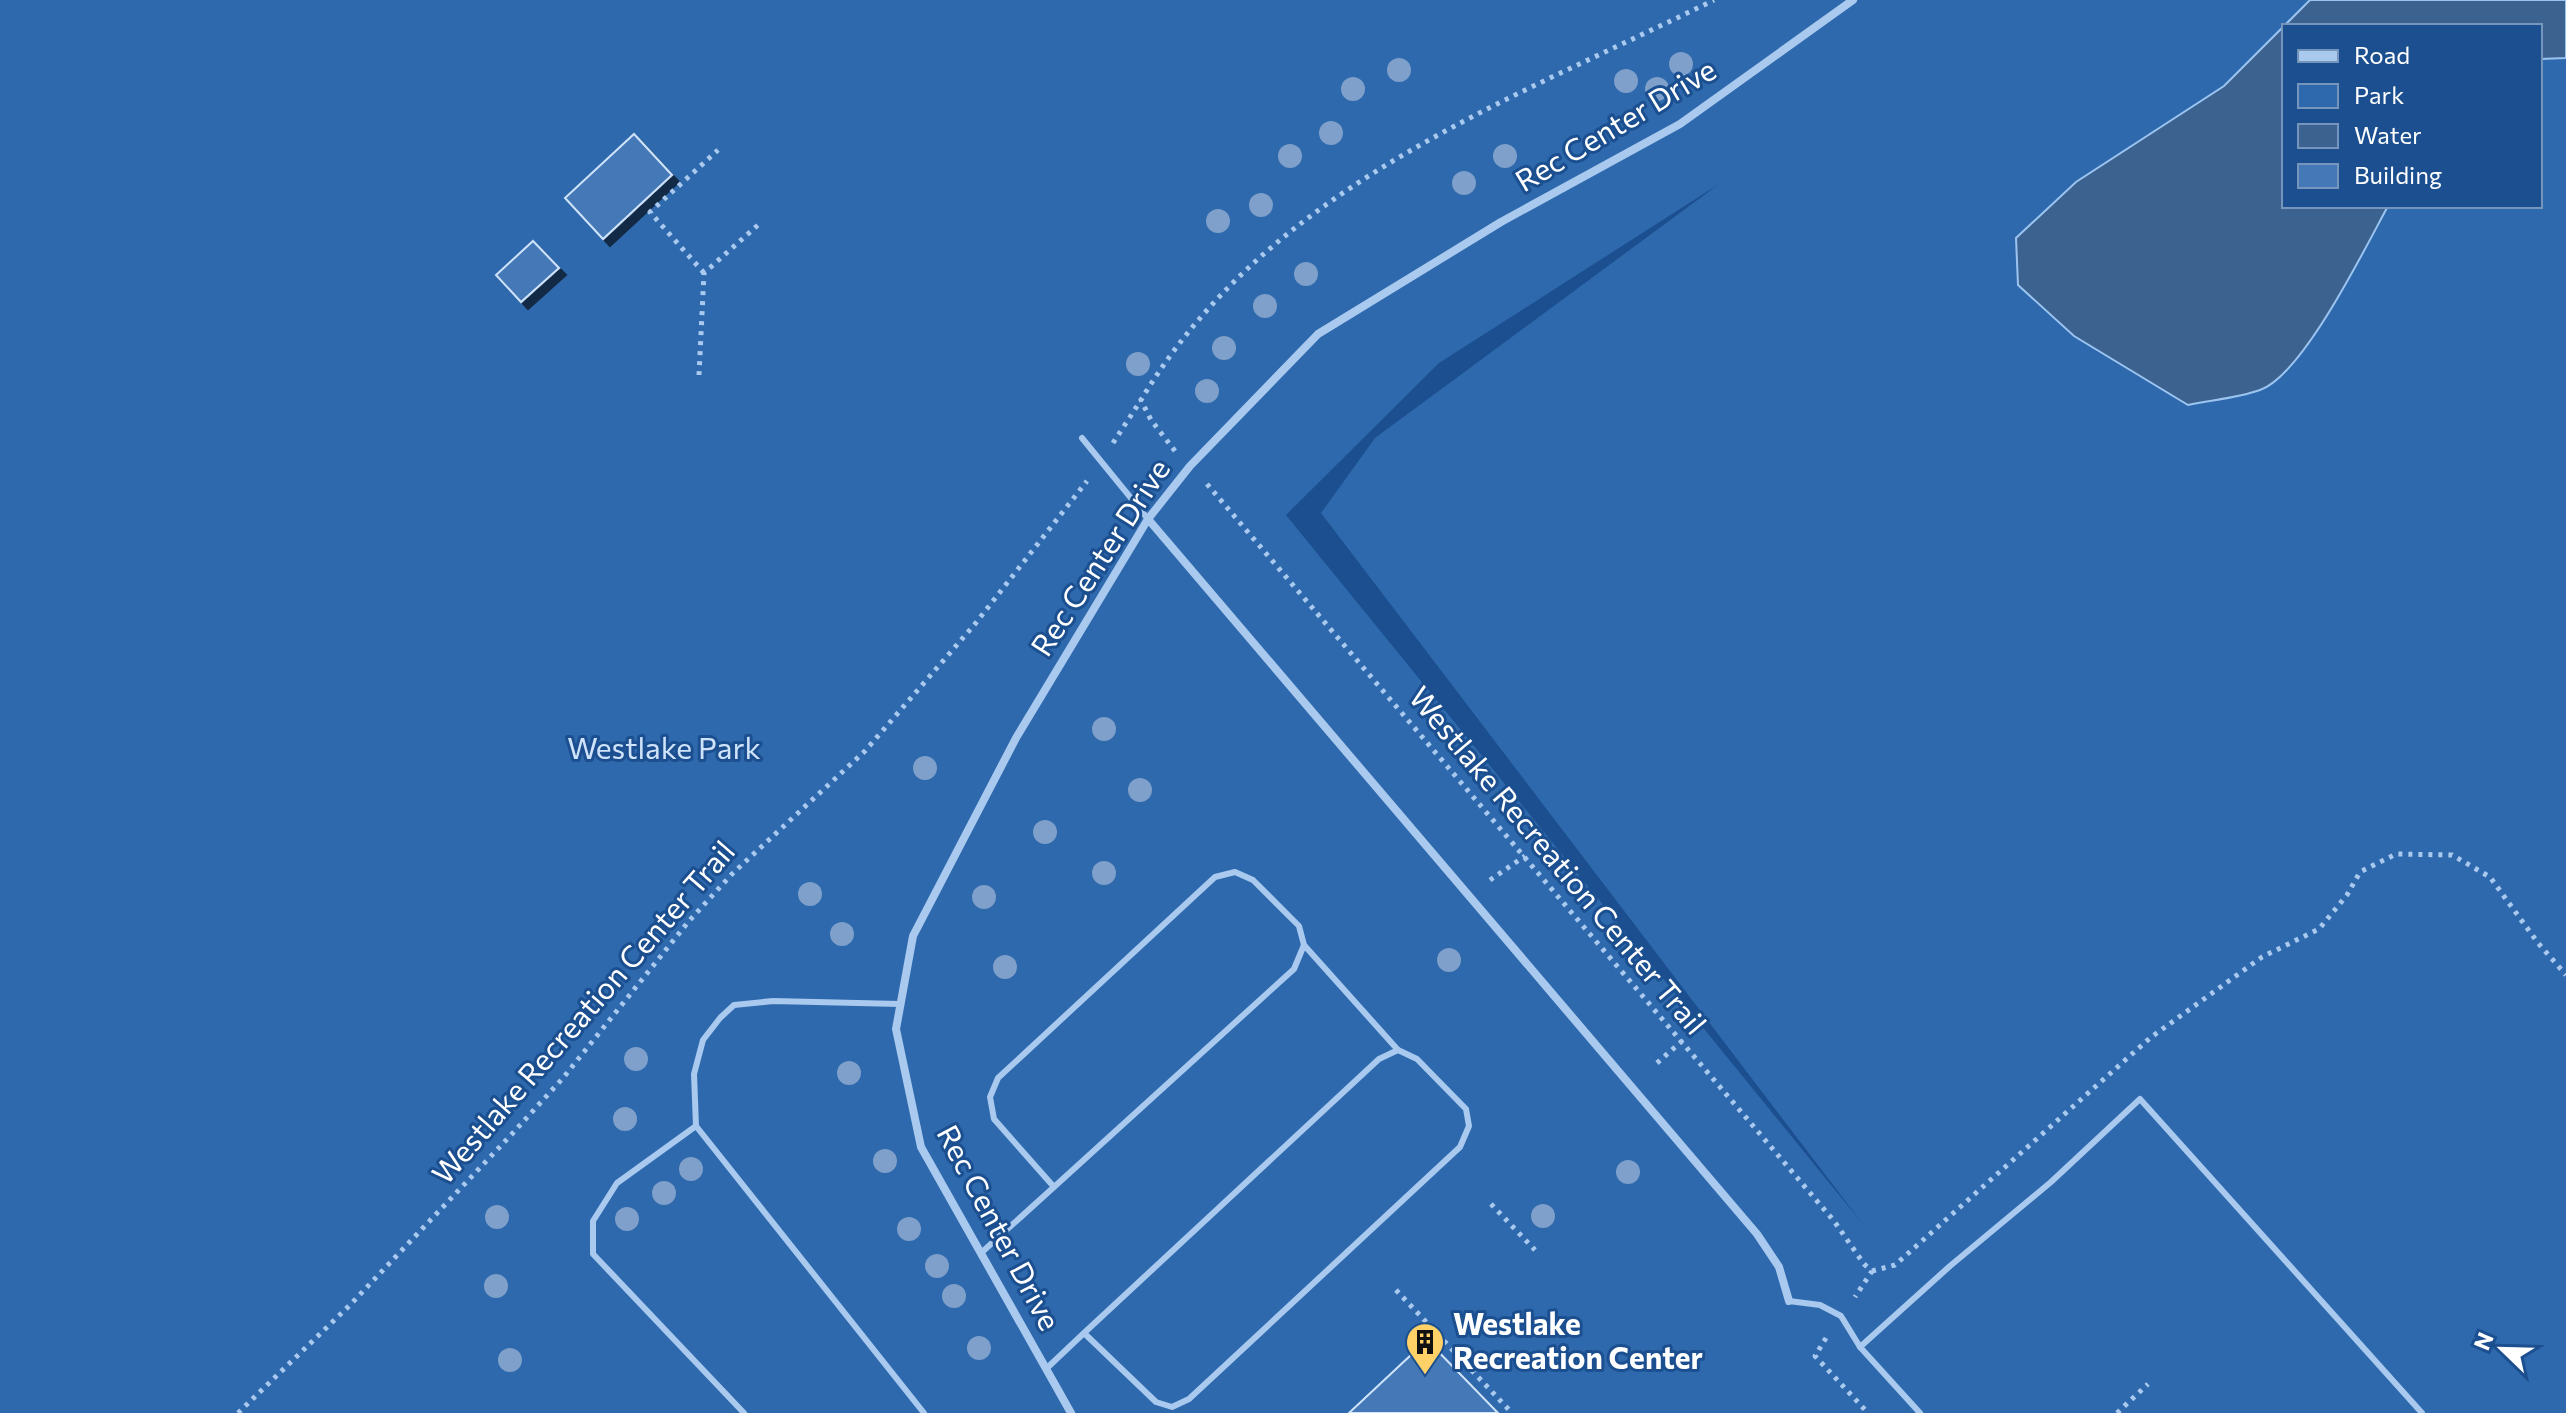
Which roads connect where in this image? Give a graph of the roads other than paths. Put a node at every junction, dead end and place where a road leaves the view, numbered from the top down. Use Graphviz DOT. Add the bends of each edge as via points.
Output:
graph roads {
  1 [pos="1853,0"];
  2 [pos="1082,438"];
  3 [pos="1148,519"];
  4 [pos="1304,945"];
  5 [pos="900,1004"];
  6 [pos="1398,1050"];
  7 [pos="696,1126"];
  8 [pos="1054,1187"];
  9 [pos="981,1253"];
  10 [pos="1789,1301"];
  11 [pos="1084,1333"];
  12 [pos="1860,1347"];
  13 [pos="1047,1368"];
  14 [pos="744,1413"];
  15 [pos="924,1413"];
  16 [pos="1071,1413"];
  17 [pos="1920,1413"];
  18 [pos="2422,1413"];
  1 -- 3 [label="street, Rec Center Drive" via="1680,124 1501,222 1318,334 1190,466"];
  2 -- 3 [label="lane"];
  3 -- 5 [label="street, Rec Center Drive" via="1016,738 913,936"];
  3 -- 10 [label="street" via="1757,1234 1779,1267"];
  4 -- 6 [label="lane"];
  4 -- 8 [label="lane" via="1294,969"];
  4 -- 8 [label="lane" via="1299,926 1253,880 1235,872 1215,877 998,1078 990,1097 994,1119"];
  5 -- 7 [label="lane" via="734,1005 703,1040 694,1074"];
  5 -- 9 [label="street, Rec Center Drive" via="896,1029 921,1147"];
  6 -- 11 [label="lane" via="1379,1059"];
  6 -- 11 [label="lane" via="1417,1059 1466,1109 1469,1126 1460,1147 1189,1399 1172,1407 1156,1402"];
  7 -- 14 [label="lane" via="617,1183 593,1221 593,1254"];
  7 -- 15 [label="lane"];
  8 -- 9 [label="lane"];
  9 -- 13 [label="street, Rec Center Drive"];
  10 -- 12 [label="lane" via="1820,1305 1841,1316"];
  11 -- 13 [label="lane"];
  12 -- 17 [label="lane"];
  12 -- 18 [label="lane" via="2140,1099"];
  13 -- 16 [label="street, Rec Center Drive"];
}
